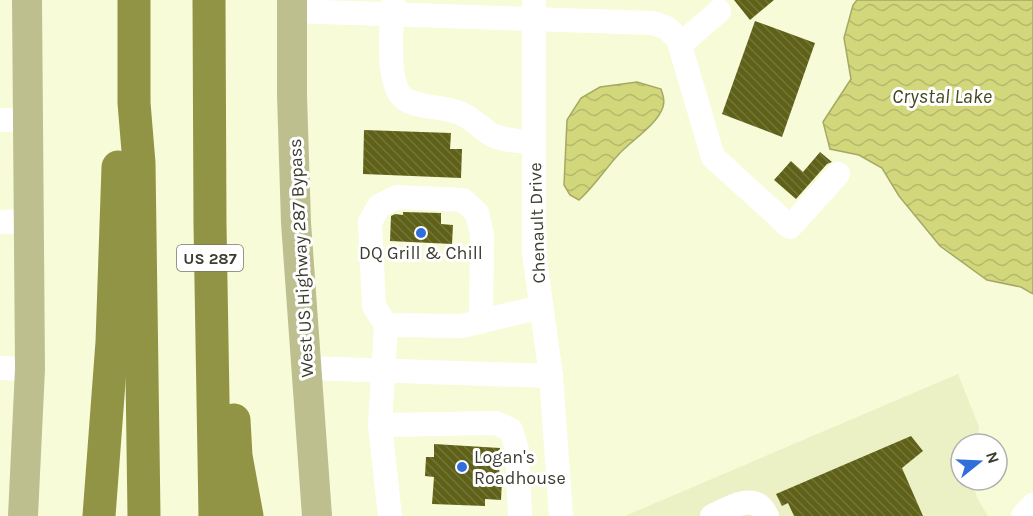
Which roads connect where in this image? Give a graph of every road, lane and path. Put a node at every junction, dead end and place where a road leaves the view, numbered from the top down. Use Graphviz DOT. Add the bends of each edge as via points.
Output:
graph roads {
  1 [pos="27,0"];
  2 [pos="134,0"];
  3 [pos="209,0"];
  4 [pos="292,6"];
  5 [pos="393,7"];
  6 [pos="534,9"];
  7 [pos="583,10"];
  8 [pos="719,11"];
  9 [pos="680,45"];
  10 [pos="134,103"];
  11 [pos="14,120"];
  12 [pos="534,142"];
  13 [pos="838,174"];
  14 [pos="210,189"];
  15 [pos="14,222"];
  16 [pos="541,307"];
  17 [pos="481,322"];
  18 [pos="386,325"];
  19 [pos="0,368"];
  20 [pos="307,368"];
  21 [pos="30,369"];
  22 [pos="383,371"];
  23 [pos="550,376"];
  24 [pos="380,425"];
  25 [pos="1033,505"];
  26 [pos="23,516"];
  27 [pos="99,516"];
  28 [pos="144,516"];
  29 [pos="215,516"];
  30 [pos="247,516"];
  31 [pos="317,516"];
  32 [pos="390,516"];
  33 [pos="520,516"];
  34 [pos="561,516"];
  35 [pos="712,516"];
  36 [pos="767,516"];
  37 [pos="1023,516"];
  1 -- 11 [label="main road"];
  2 -- 10 [label="highway"];
  3 -- 14 [label="highway, US 287"];
  4 -- 5 [label="street"];
  4 -- 20 [label="main road, West US Highway 287 Bypass" via="297,223"];
  5 -- 6 [label="street"];
  5 -- 12 [label="street" via="392,67 405,100 463,114 491,135"];
  6 -- 7 [label="street"];
  6 -- 12 [label="street, Chenault Drive"];
  7 -- 9 [label="street" via="653,22 667,28"];
  8 -- 9 [label="street"];
  9 -- 13 [label="street" via="713,157 790,227"];
  10 -- 27 [label="highway" via="121,130 112,342"];
  10 -- 28 [label="highway" via="139,163"];
  11 -- 15 [label="main road"];
  12 -- 16 [label="street, Chenault Drive" via="534,253"];
  14 -- 29 [label="highway, US 287"];
  14 -- 30 [label="highway" via="218,207 236,456"];
  15 -- 21 [label="main road"];
  16 -- 17 [label="street"];
  16 -- 23 [label="street, Chenault Drive"];
  17 -- 18 [label="street" via="462,326"];
  17 -- 18 [label="street" via="482,234 477,213 462,200 397,196 379,206 370,222 374,306"];
  18 -- 22 [label="street"];
  19 -- 21 [label="street"];
  20 -- 22 [label="street"];
  20 -- 31 [label="main road, West US Highway 287 Bypass"];
  21 -- 26 [label="main road"];
  22 -- 23 [label="street"];
  22 -- 24 [label="street"];
  23 -- 34 [label="street, Chenault Drive"];
  24 -- 32 [label="street"];
  24 -- 33 [label="street" via="496,423 511,430 517,450"];
  25 -- 37 [label="street"];
  35 -- 36 [label="street" via="752,502 761,506"];
}
